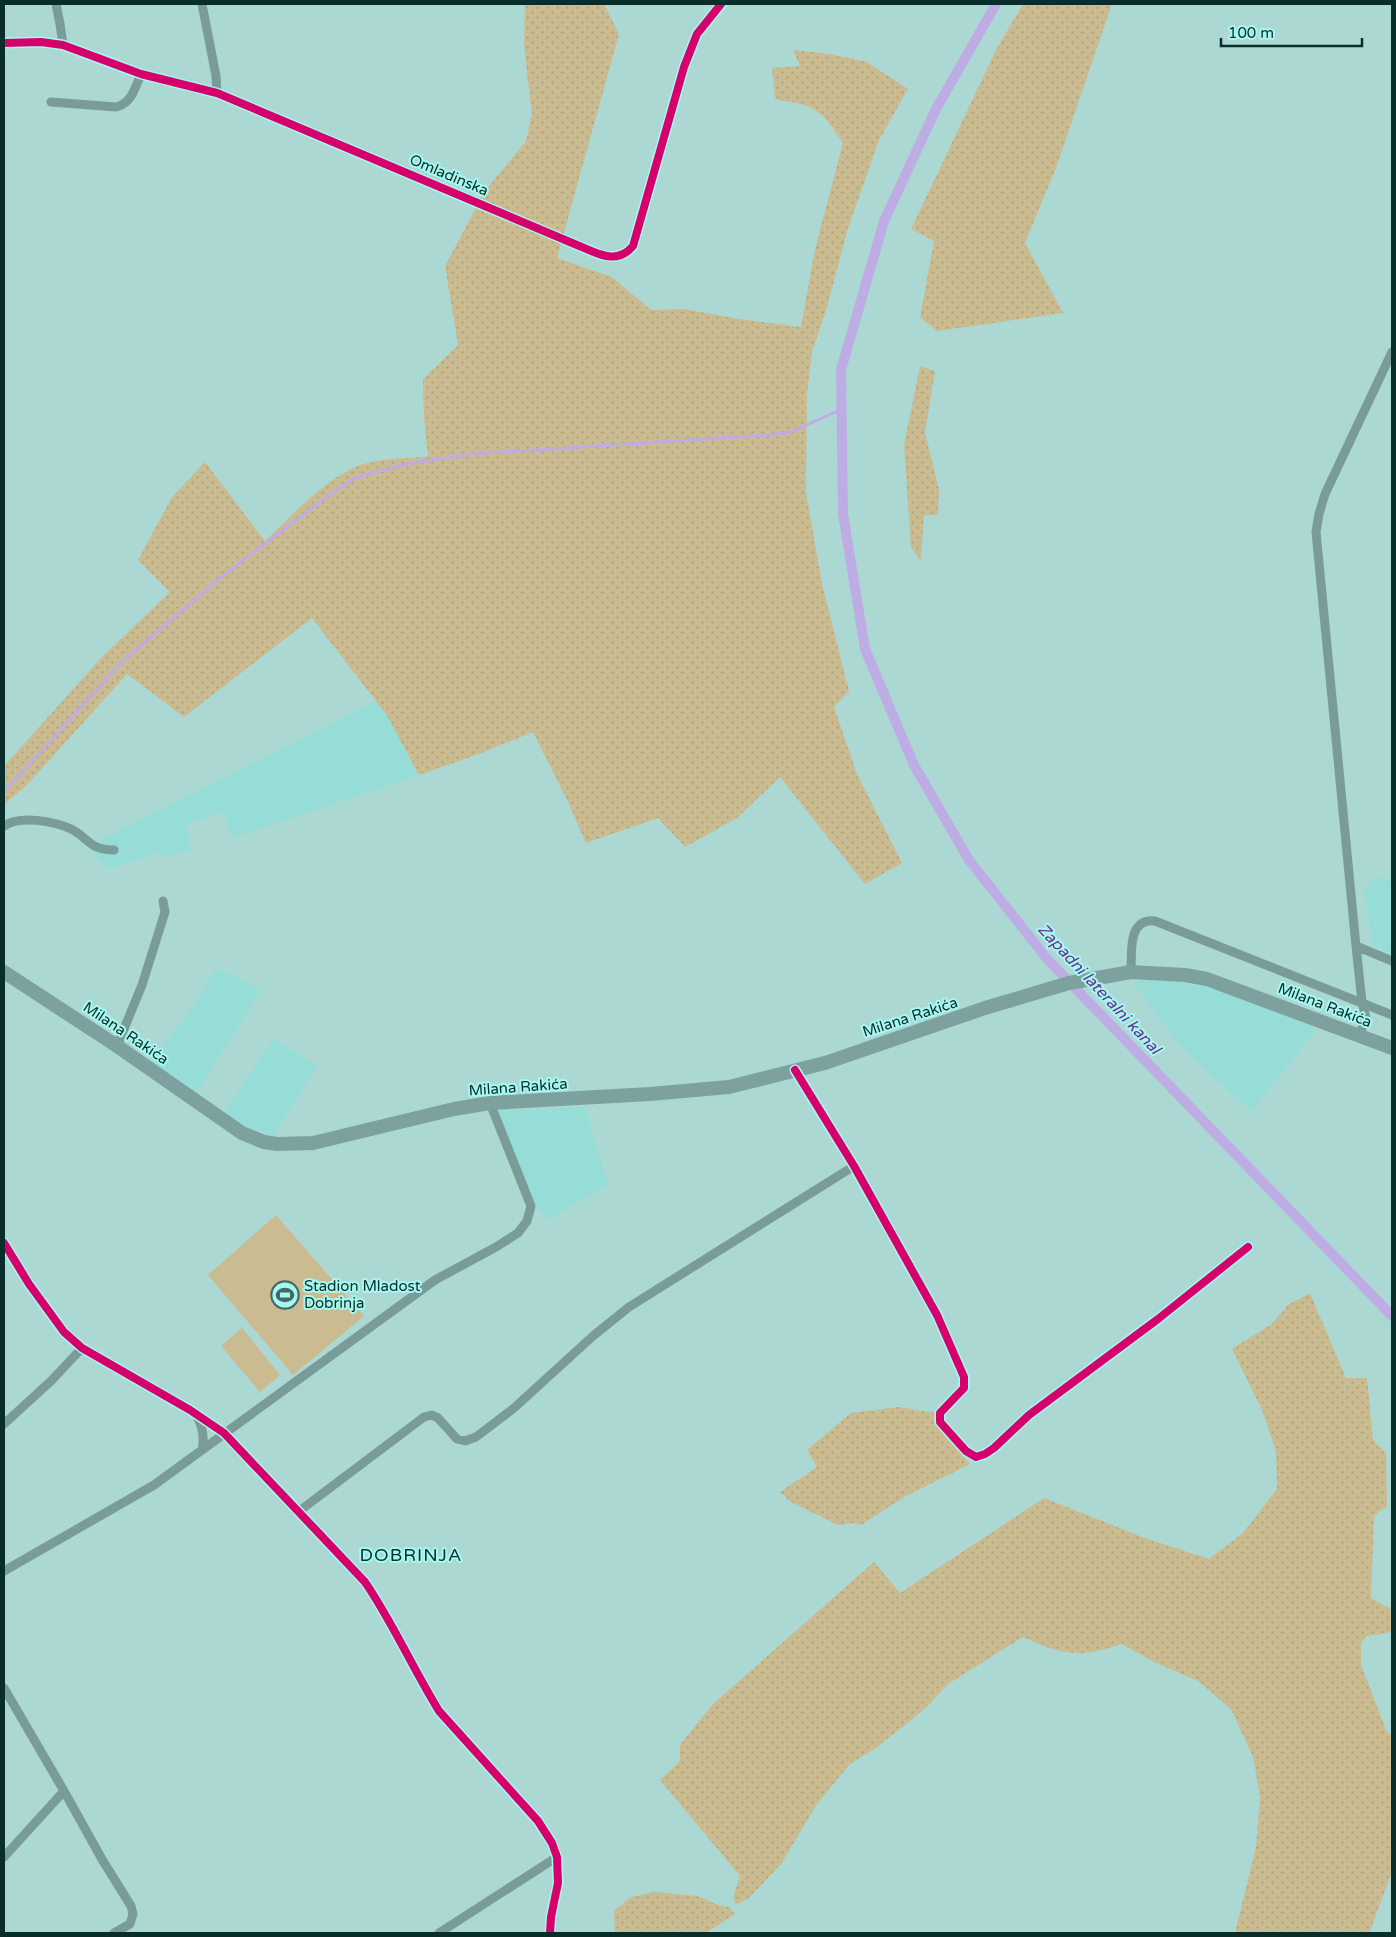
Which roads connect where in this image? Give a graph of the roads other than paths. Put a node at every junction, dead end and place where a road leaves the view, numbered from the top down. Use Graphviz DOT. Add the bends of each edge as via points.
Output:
graph roads {
  1 [pos="56,4"];
  2 [pos="202,4"];
  3 [pos="721,4"];
  4 [pos="4,43"];
  5 [pos="63,45"];
  6 [pos="141,74"];
  7 [pos="217,93"];
  8 [pos="51,102"];
  9 [pos="1392,352"];
  10 [pos="4,826"];
  11 [pos="114,850"];
  12 [pos="163,901"];
  13 [pos="1356,946"];
  14 [pos="1392,961"];
  15 [pos="4,972"];
  16 [pos="1131,972"];
  17 [pos="1362,1002"];
  18 [pos="1392,1015"];
  19 [pos="1360,1036"];
  20 [pos="117,1046"];
  21 [pos="1392,1048"];
  22 [pos="795,1070"];
  23 [pos="490,1102"];
  24 [pos="854,1166"];
  25 [pos="4,1243"];
  26 [pos="1248,1247"];
  27 [pos="82,1348"];
  28 [pos="196,1413"];
  29 [pos="4,1424"];
  30 [pos="224,1433"];
  31 [pos="202,1450"];
  32 [pos="298,1512"];
  33 [pos="4,1571"];
  34 [pos="4,1688"];
  35 [pos="64,1791"];
  36 [pos="4,1857"];
  37 [pos="558,1857"];
  38 [pos="114,1933"];
  39 [pos="439,1933"];
  40 [pos="550,1933"];
  1 -- 5 [label="street"];
  2 -- 7 [label="street"];
  3 -- 7 [label="street, Omladinska" via="705,22 690,51 632,246 618,257 577,245"];
  4 -- 5 [label="street, Omladinska"];
  5 -- 6 [label="street, Omladinska"];
  6 -- 7 [label="street, Omladinska"];
  6 -- 8 [label="street" via="124,105"];
  9 -- 13 [label="street" via="1325,494 1316,532"];
  10 -- 11 [label="street" via="27,819 64,826 97,848"];
  12 -- 20 [label="street" via="165,912 142,984"];
  13 -- 14 [label="street"];
  13 -- 17 [label="street"];
  15 -- 20 [label="main road, Milana Rakića"];
  16 -- 17 [label="street" via="1134,930 1150,920"];
  16 -- 19 [label="main road, Milana Rakića" via="1208,979"];
  16 -- 22 [label="main road, Milana Rakića" via="1044,990 825,1063"];
  17 -- 18 [label="street"];
  17 -- 19 [label="street" via="1366,1018"];
  19 -- 21 [label="main road, Milana Rakića"];
  20 -- 23 [label="main road, Milana Rakića" via="242,1133 277,1144 313,1143"];
  22 -- 23 [label="main road, Milana Rakića" via="697,1090"];
  22 -- 24 [label="street"];
  23 -- 30 [label="street" via="531,1206 527,1221 518,1232 496,1247 435,1280"];
  24 -- 26 [label="street" via="937,1315 964,1377 964,1388 940,1413 940,1422 966,1451 976,1457 994,1448 1029,1415"];
  24 -- 32 [label="street" via="629,1307 514,1408 476,1437 465,1441 457,1439 438,1418 432,1415 424,1417"];
  25 -- 27 [label="street" via="64,1332"];
  27 -- 28 [label="street"];
  27 -- 29 [label="street"];
  28 -- 30 [label="street"];
  28 -- 31 [label="street" via="204,1441"];
  30 -- 31 [label="street"];
  30 -- 32 [label="street"];
  31 -- 33 [label="street" via="154,1486"];
  32 -- 37 [label="street" via="365,1582 439,1711 538,1820"];
  34 -- 35 [label="street"];
  35 -- 36 [label="street"];
  35 -- 38 [label="street" via="131,1906 130,1924"];
  37 -- 39 [label="street"];
  37 -- 40 [label="street" via="558,1883 550,1917"];
}
